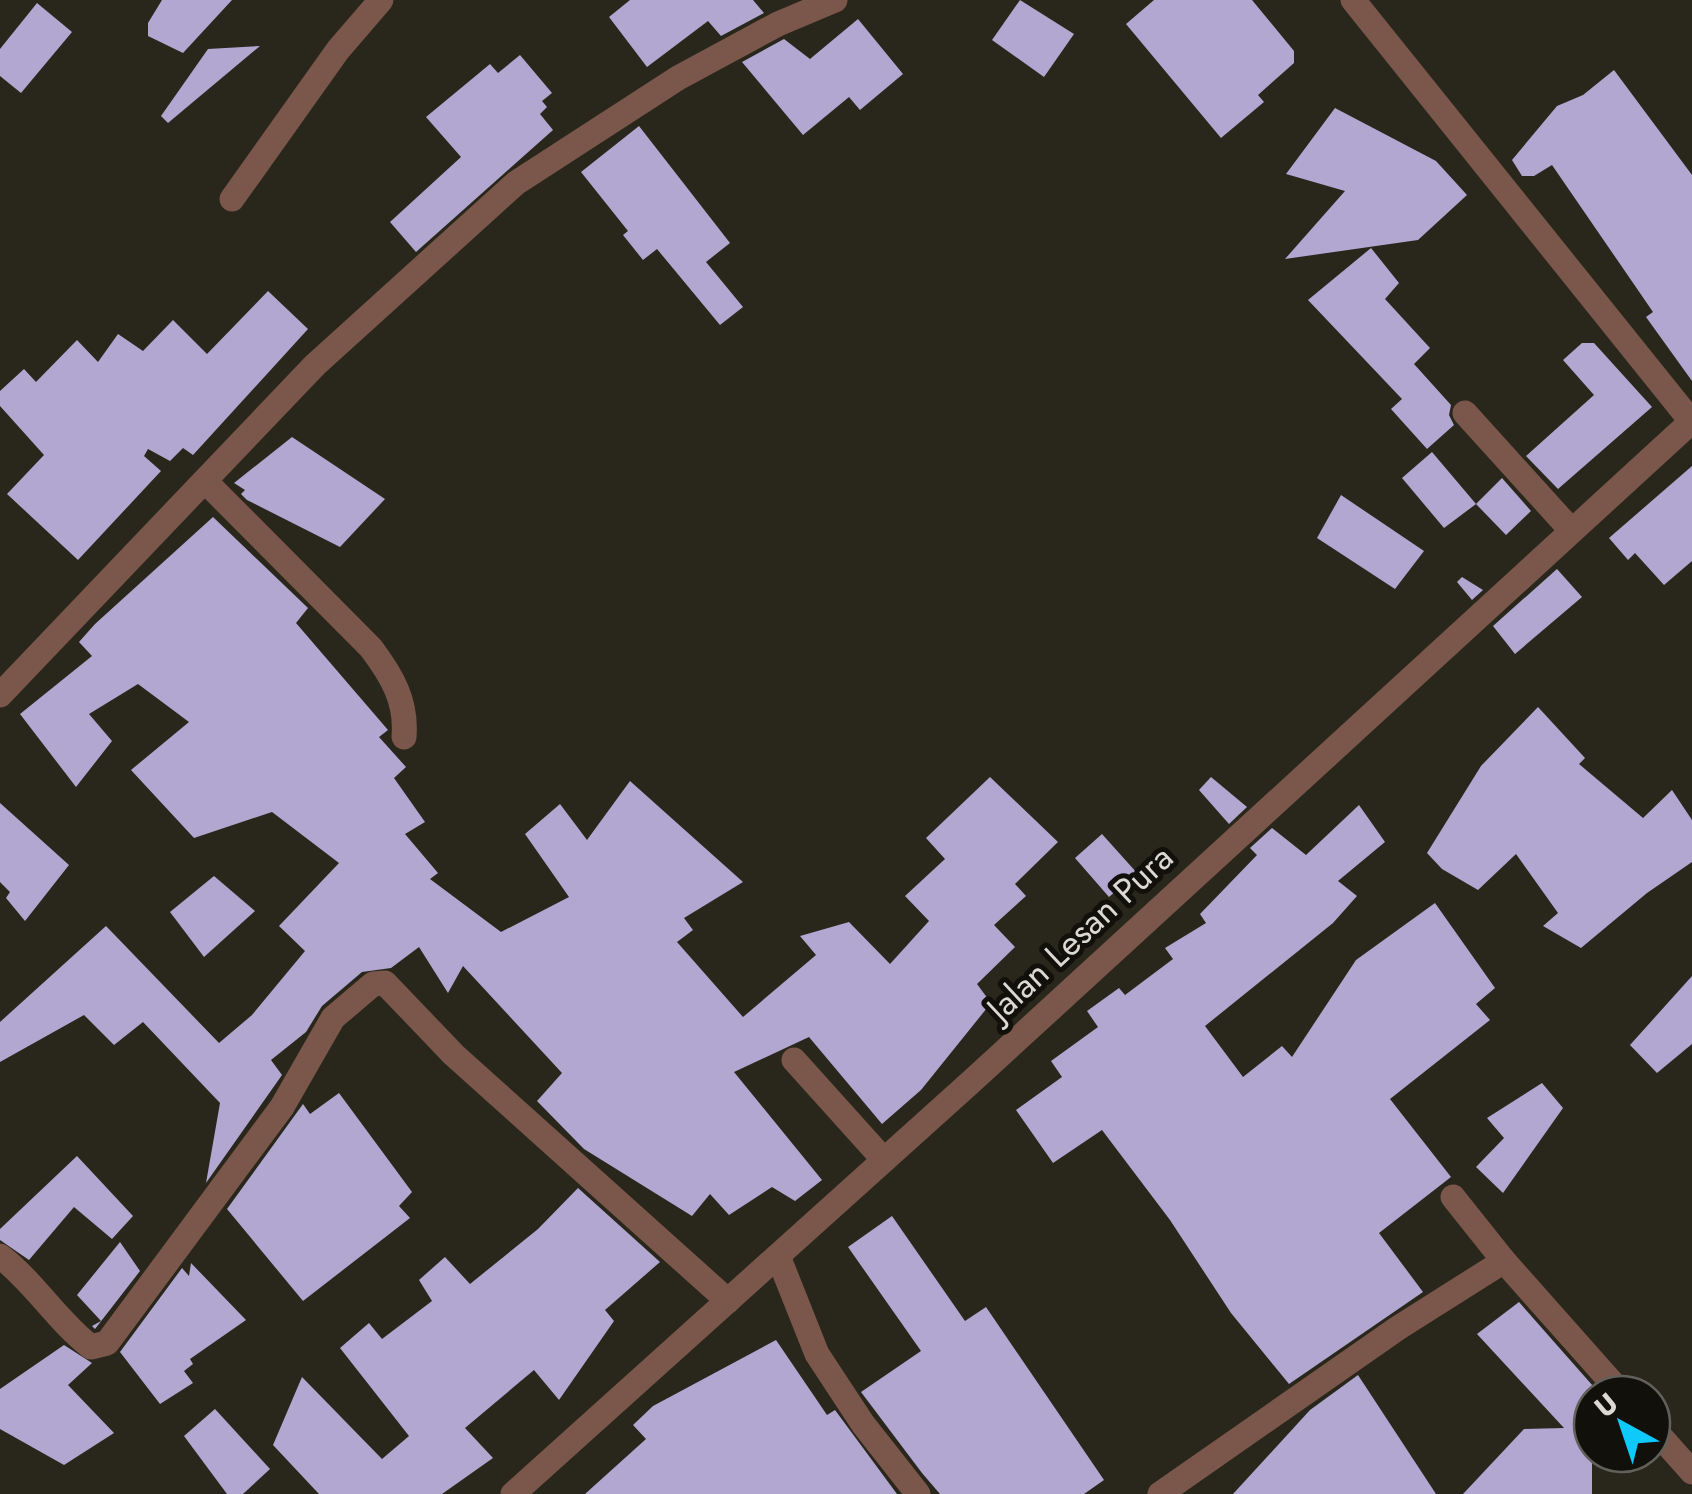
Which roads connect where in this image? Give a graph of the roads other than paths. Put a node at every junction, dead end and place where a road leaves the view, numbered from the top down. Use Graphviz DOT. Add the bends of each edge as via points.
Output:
graph roads {
  1 [pos="381,0"];
  2 [pos="835,0"];
  3 [pos="1353,0"];
  4 [pos="232,199"];
  5 [pos="1466,413"];
  6 [pos="1691,421"];
  7 [pos="207,484"];
  8 [pos="1571,530"];
  9 [pos="0,695"];
  10 [pos="404,737"];
  11 [pos="794,1060"];
  12 [pos="884,1160"];
  13 [pos="1453,1198"];
  14 [pos="0,1256"];
  15 [pos="778,1256"];
  16 [pos="1504,1260"];
  17 [pos="728,1301"];
  18 [pos="1604,1374"];
  19 [pos="1672,1450"];
  20 [pos="1692,1472"];
  21 [pos="513,1494"];
  22 [pos="918,1494"];
  23 [pos="1160,1494"];
  1 -- 4 [label="street"];
  2 -- 7 [label="street" via="678,78 516,183 315,365"];
  3 -- 6 [label="street"];
  5 -- 8 [label="street"];
  6 -- 8 [label="street, Jalan Lesan Pura"];
  7 -- 9 [label="street"];
  7 -- 10 [label="street" via="371,648 406,710"];
  8 -- 12 [label="street, Jalan Lesan Pura"];
  11 -- 12 [label="street"];
  12 -- 15 [label="street, Jalan Lesan Pura"];
  13 -- 16 [label="street"];
  14 -- 17 [label="street" via="81,1340 91,1347 107,1343 282,1108 333,1018 384,983 454,1055"];
  15 -- 17 [label="street, Jalan Lesan Pura"];
  15 -- 22 [label="street" via="817,1354"];
  16 -- 18 [label="street"];
  16 -- 23 [label="street"];
  17 -- 21 [label="street, Jalan Lesan Pura"];
  19 -- 20 [label="street"];
}
